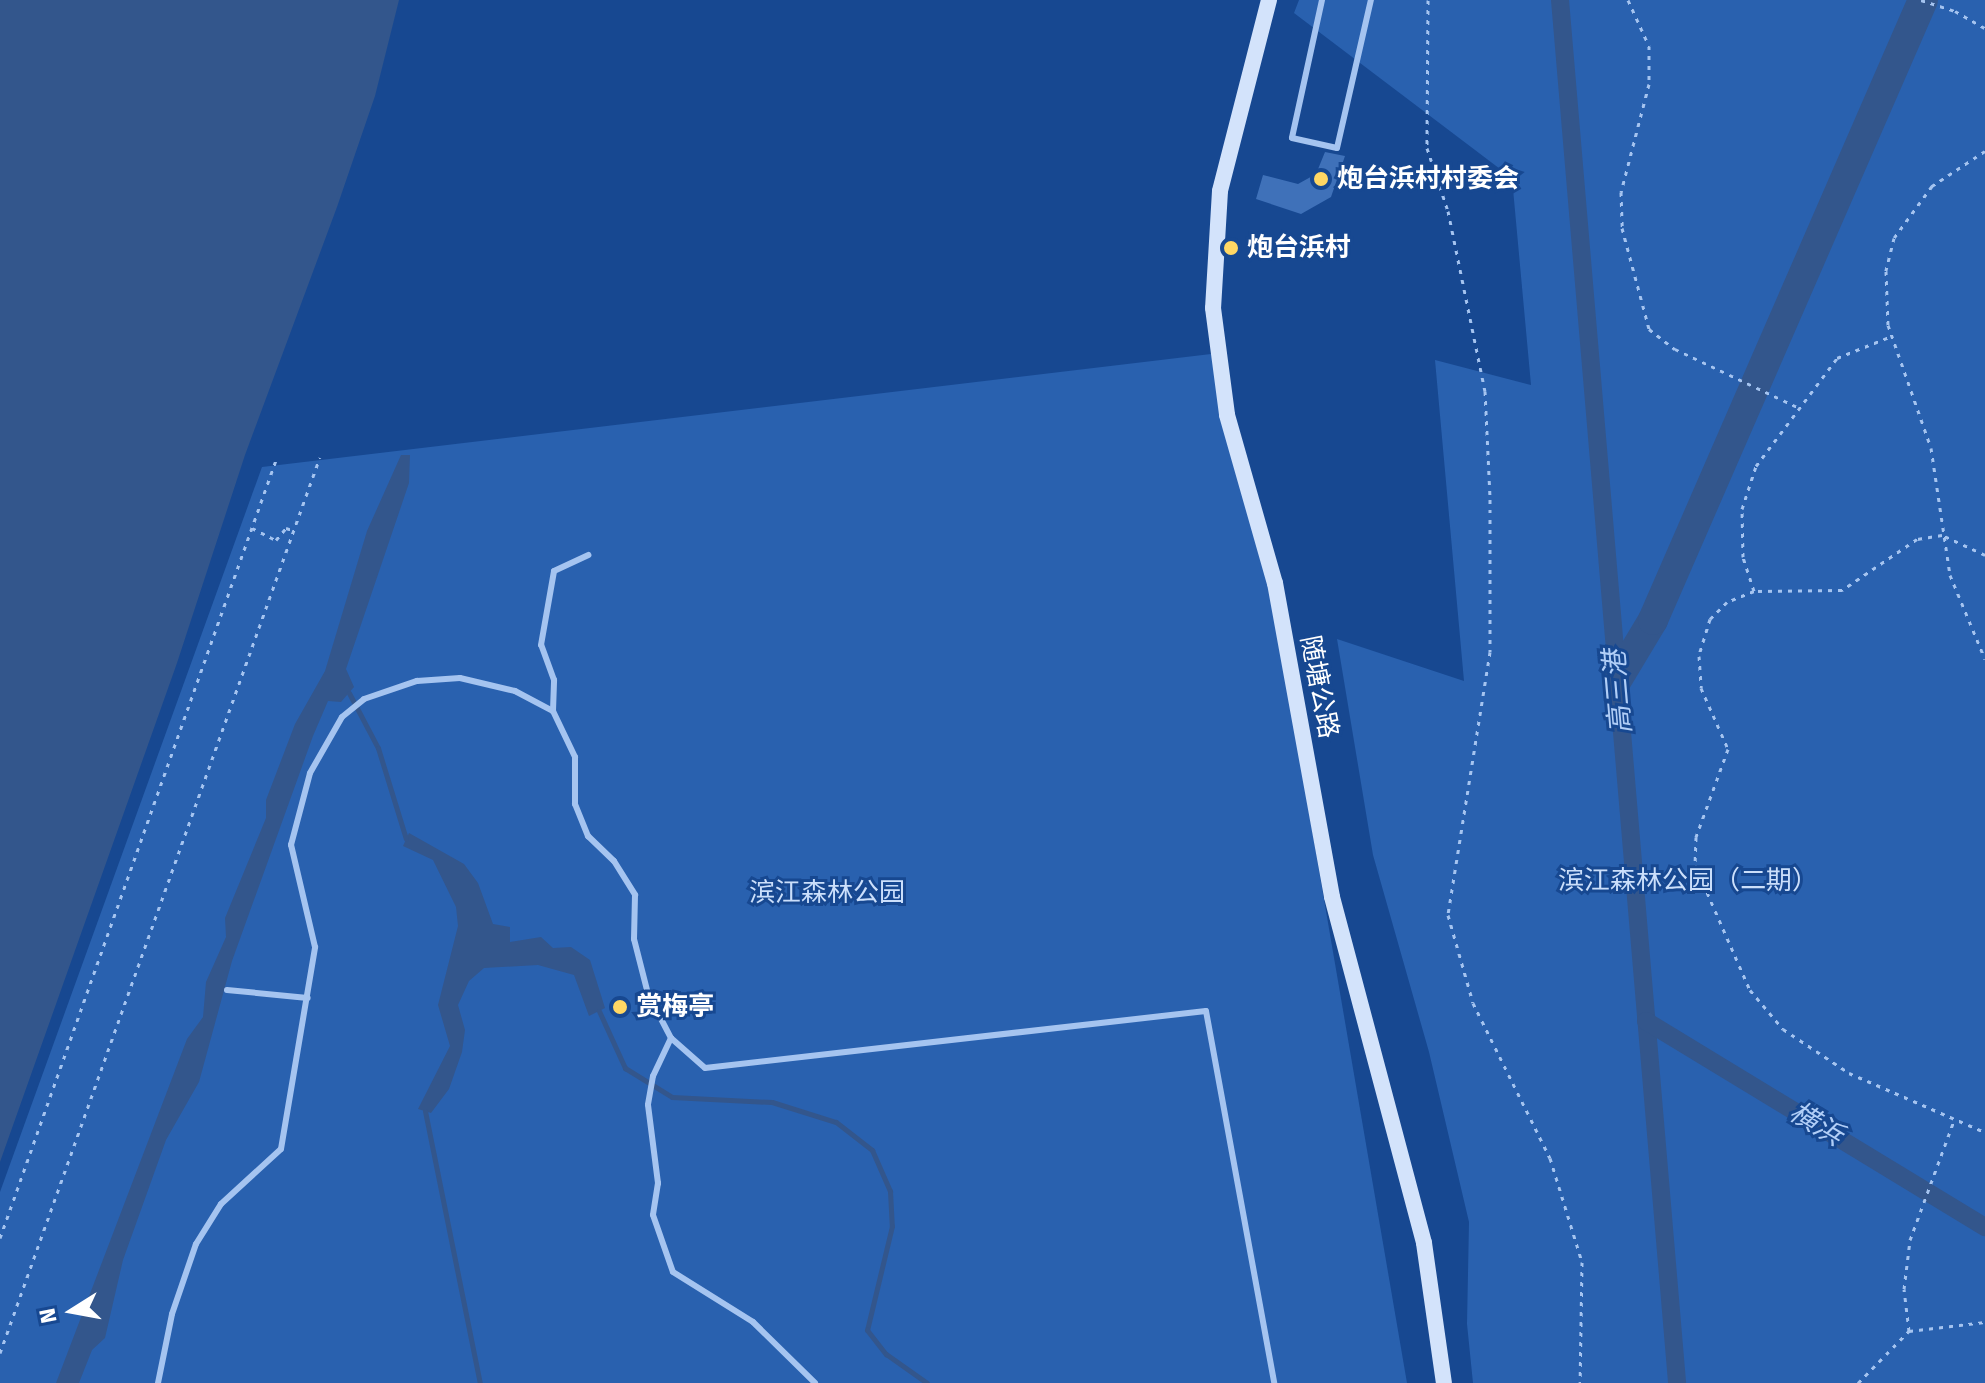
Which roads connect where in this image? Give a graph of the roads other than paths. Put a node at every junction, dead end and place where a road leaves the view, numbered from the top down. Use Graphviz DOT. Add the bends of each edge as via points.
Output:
graph roads {
  1 [pos="1269,0"];
  2 [pos="1322,0"];
  3 [pos="1371,0"];
  4 [pos="588,555"];
  5 [pos="553,711"];
  6 [pos="227,990"];
  7 [pos="308,998"];
  8 [pos="671,1038"];
  9 [pos="158,1383"];
  10 [pos="815,1383"];
  11 [pos="1274,1383"];
  12 [pos="1444,1383"];
  1 -- 12 [label="street, 随塘公路" via="1220,191 1213,308 1227,415 1275,583 1332,897 1424,1243"];
  2 -- 3 [label="lane" via="1292,138 1337,148"];
  4 -- 5 [label="lane" via="554,571 541,645 554,680"];
  5 -- 7 [label="lane" via="515,691 460,678 417,681 364,699 342,717 310,773 291,845 315,947"];
  5 -- 8 [label="lane" via="575,757 575,804 588,836 614,861 635,895 634,939 648,994"];
  6 -- 7 [label="lane"];
  7 -- 9 [label="lane" via="281,1149 221,1204 196,1244 172,1314"];
  8 -- 10 [label="lane" via="653,1076 648,1105 658,1183 653,1215 673,1272 753,1322"];
  8 -- 11 [label="lane" via="705,1068 1206,1011"];
}
